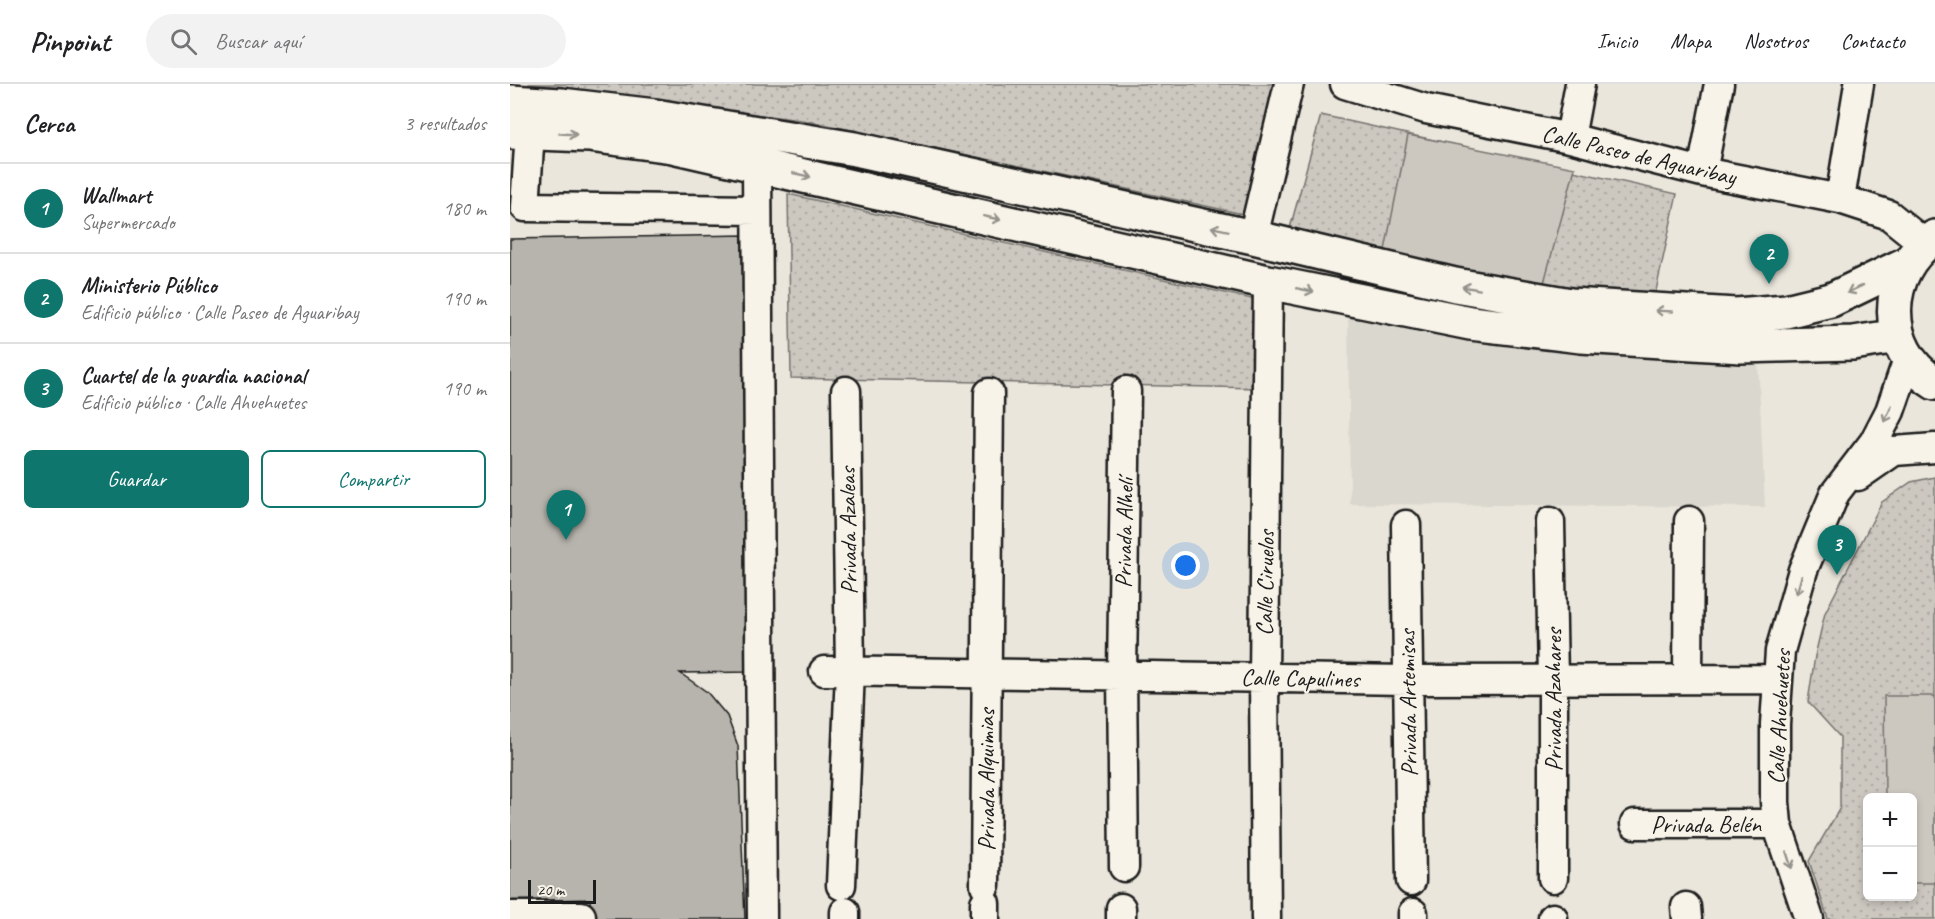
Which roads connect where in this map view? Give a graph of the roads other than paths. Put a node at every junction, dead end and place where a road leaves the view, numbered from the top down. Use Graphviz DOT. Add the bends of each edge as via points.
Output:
graph roads {
  1 [pos="1289,84"];
  2 [pos="1345,84"];
  3 [pos="1580,84"];
  4 [pos="1719,84"];
  5 [pos="1858,84"];
  6 [pos="1429,97"];
  7 [pos="510,102"];
  8 [pos="520,132"];
  9 [pos="1570,138"];
  10 [pos="757,164"];
  11 [pos="1702,172"];
  12 [pos="1840,199"];
  13 [pos="757,210"];
  14 [pos="1253,237"];
  15 [pos="1922,248"];
  16 [pos="1268,282"];
  17 [pos="1903,348"];
  18 [pos="1935,383"];
  19 [pos="846,391"];
  20 [pos="1126,391"];
  21 [pos="989,393"];
  22 [pos="1935,448"];
  23 [pos="1835,493"];
  24 [pos="1689,521"];
  25 [pos="1550,522"];
  26 [pos="1406,525"];
  27 [pos="837,671"];
  28 [pos="987,674"];
  29 [pos="1122,674"];
  30 [pos="1264,678"];
  31 [pos="1553,679"];
  32 [pos="1688,679"];
  33 [pos="1777,679"];
  34 [pos="1408,680"];
  35 [pos="1635,824"];
  36 [pos="1777,824"];
  37 [pos="1124,867"];
  38 [pos="1553,878"];
  39 [pos="1411,881"];
  40 [pos="986,903"];
  41 [pos="844,905"];
  42 [pos="510,916"];
  43 [pos="581,919"];
  44 [pos="762,919"];
  45 [pos="1266,919"];
  46 [pos="1809,919"];
  1 -- 14 [label="street"];
  2 -- 6 [label="street, Calle Paseo de Aguaribay"];
  3 -- 9 [label="street"];
  4 -- 11 [label="street"];
  5 -- 12 [label="street"];
  6 -- 9 [label="street, Calle Paseo de Aguaribay"];
  14 -- 7 [label="main road, one-way" via="855,149 655,116"];
  8 -- 10 [label="main road, one-way" via="589,135 672,146"];
  8 -- 13 [label="street" via="525,207"];
  9 -- 11 [label="street, Calle Paseo de Aguaribay"];
  10 -- 13 [label="street"];
  10 -- 16 [label="main road, one-way"];
  11 -- 12 [label="street, Calle Paseo de Aguaribay"];
  12 -- 15 [label="street, Calle Paseo de Aguaribay" via="1889,215"];
  13 -- 44 [label="street"];
  15 -- 14 [label="main road, one-way" via="1831,300 1786,311 1737,315 1571,305 1455,285"];
  15 -- 17 [label="main road" via="1897,286 1894,311"];
  16 -- 17 [label="main road, one-way" via="1470,323 1581,336 1741,346 1853,343"];
  16 -- 30 [label="street, Calle Ciruelos"];
  17 -- 18 [label="main road" via="1925,378"];
  17 -- 23 [label="street, Calle Ahuehuetes, one-way" via="1890,411 1874,442"];
  19 -- 27 [label="street, Privada Azaleas"];
  20 -- 29 [label="street, Privada Alhelí"];
  21 -- 28 [label="street, Privada Alquimias"];
  22 -- 23 [label="street" via="1894,451"];
  23 -- 33 [label="street, Calle Ahuehuetes, one-way" via="1803,570 1780,651"];
  24 -- 32 [label="street"];
  25 -- 31 [label="street, Privada Azahares"];
  26 -- 34 [label="street, Privada Artemisas"];
  27 -- 28 [label="street, Calle Capulines"];
  27 -- 41 [label="street, Privada Azaleas"];
  28 -- 29 [label="street, Calle Capulines"];
  28 -- 40 [label="street, Privada Alquimias"];
  29 -- 30 [label="street, Calle Capulines"];
  29 -- 37 [label="street, Privada Alhelí"];
  30 -- 34 [label="street, Calle Capulines"];
  30 -- 45 [label="street, Calle Ciruelos"];
  31 -- 32 [label="street, Calle Capulines"];
  31 -- 34 [label="street, Calle Capulines"];
  31 -- 38 [label="street, Privada Azahares"];
  32 -- 33 [label="street, Calle Capulines"];
  33 -- 36 [label="street, Calle Ahuehuetes"];
  34 -- 39 [label="street, Privada Artemisas"];
  35 -- 36 [label="street, Privada Belén"];
  36 -- 46 [label="street, Calle Ahuehuetes, one-way"];
  42 -- 43 [label="street"];
}
